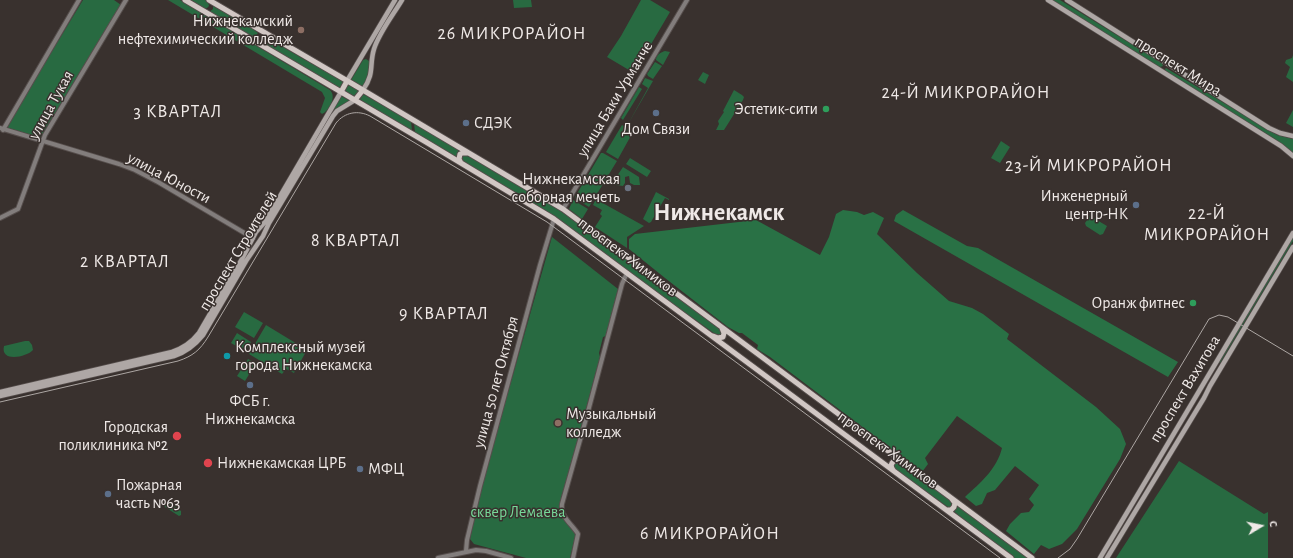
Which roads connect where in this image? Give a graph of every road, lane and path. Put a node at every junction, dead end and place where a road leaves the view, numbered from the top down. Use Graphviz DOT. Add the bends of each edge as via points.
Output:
graph roads {
  1 [pos="79,0"];
  2 [pos="126,0"];
  3 [pos="186,0"];
  4 [pos="209,0"];
  5 [pos="395,0"];
  6 [pos="402,0"];
  7 [pos="687,0"];
  8 [pos="1048,0"];
  9 [pos="1067,0"];
  10 [pos="202,10"];
  11 [pos="265,33"];
  12 [pos="259,44"];
  13 [pos="369,44"];
  14 [pos="375,47"];
  15 [pos="360,58"];
  16 [pos="1167,63"];
  17 [pos="372,65"];
  18 [pos="1162,70"];
  19 [pos="370,80"];
  20 [pos="347,81"];
  21 [pos="363,90"];
  22 [pos="341,92"];
  23 [pos="372,96"];
  24 [pos="355,100"];
  25 [pos="1,129"];
  26 [pos="1293,136"];
  27 [pos="42,141"];
  28 [pos="470,154"];
  29 [pos="1293,156"];
  30 [pos="462,164"];
  31 [pos="563,209"];
  32 [pos="0,218"];
  33 [pos="554,219"];
  34 [pos="256,232"];
  35 [pos="1293,233"];
  36 [pos="263,236"];
  37 [pos="253,238"];
  38 [pos="1293,247"];
  39 [pos="247,248"];
  40 [pos="254,252"];
  41 [pos="627,273"];
  42 [pos="721,326"];
  43 [pos="712,336"];
  44 [pos="0,392"];
  45 [pos="0,396"];
  46 [pos="902,461"];
  47 [pos="893,471"];
  48 [pos="951,498"];
  49 [pos="946,510"];
  50 [pos="466,551"];
  51 [pos="438,558"];
  52 [pos="511,558"];
  53 [pos="573,558"];
  54 [pos="1011,558"];
  55 [pos="1032,558"];
  56 [pos="1100,558"];
  57 [pos="1107,558"];
  1 -- 25 [label="street, улица Тукая"];
  2 -- 27 [label="street, улица Тукая"];
  3 -- 10 [label="main road, проспект Химиков"];
  4 -- 10 [label="main road" via="209,8"];
  4 -- 11 [label="main road, проспект Химиков"];
  5 -- 13 [label="main road, проспект Строителей"];
  6 -- 14 [label="main road, проспект Строителей"];
  7 -- 31 [label="street, улица Баки Урманче"];
  8 -- 18 [label="main road, проспект Мира"];
  9 -- 16 [label="main road, проспект Мира"];
  10 -- 12 [label="main road, проспект Химиков"];
  11 -- 12 [label="main road" via="258,36"];
  11 -- 20 [label="main road, проспект Химиков"];
  12 -- 22 [label="main road, проспект Химиков"];
  13 -- 14 [label="main road" via="372,48"];
  13 -- 15 [label="main road, проспект Строителей"];
  14 -- 17 [label="main road, проспект Строителей"];
  15 -- 17 [label="main road" via="368,56"];
  15 -- 20 [label="main road, проспект Строителей"];
  16 -- 18 [label="main road"];
  16 -- 26 [label="main road, проспект Мира" via="1269,128"];
  17 -- 19 [label="main road, проспект Строителей"];
  18 -- 29 [label="main road, проспект Мира"];
  19 -- 21 [label="main road, проспект Строителей"];
  19 -- 23 [label="main road" via="369,89"];
  20 -- 21 [label="main road, проспект Химиков"];
  20 -- 22 [label="main road, проспект Строителей"];
  21 -- 23 [label="main road, проспект Химиков"];
  21 -- 24 [label="main road, проспект Строителей"];
  22 -- 24 [label="main road, проспект Химиков"];
  22 -- 34 [label="main road, проспект Строителей" via="265,222"];
  23 -- 28 [label="main road, проспект Химиков"];
  24 -- 30 [label="main road, проспект Химиков"];
  24 -- 36 [label="main road, проспект Строителей" via="333,116"];
  25 -- 27 [label="street, улица Юности"];
  27 -- 32 [label="street, улица Тукая" via="18,208"];
  27 -- 37 [label="street, улица Юности" via="135,170"];
  28 -- 30 [label="main road" via="460,154"];
  28 -- 31 [label="main road, проспект Химиков"];
  30 -- 33 [label="main road, проспект Химиков"];
  31 -- 42 [label="main road, проспект Химиков"];
  33 -- 41 [label="main road, проспект Химиков"];
  33 -- 50 [label="street, улица 50 лет Октября" via="482,479"];
  34 -- 36 [label="main road" via="261,230"];
  34 -- 37 [label="main road, проспект Строителей"];
  35 -- 56 [label="main road, проспект Вахитова"];
  36 -- 40 [label="main road, проспект Строителей"];
  37 -- 39 [label="main road, проспект Строителей"];
  38 -- 57 [label="main road, проспект Вахитова"];
  39 -- 40 [label="main road" via="249,253"];
  39 -- 44 [label="main road, проспект Строителей" via="199,333 182,348"];
  40 -- 45 [label="main road, проспект Строителей" via="199,340 184,352"];
  41 -- 43 [label="main road, проспект Химиков"];
  41 -- 53 [label="street" via="561,507 563,514 578,534"];
  42 -- 43 [label="main road" via="723,337"];
  42 -- 46 [label="main road, проспект Химиков"];
  43 -- 47 [label="main road, проспект Химиков"];
  46 -- 47 [label="main road" via="893,462"];
  46 -- 48 [label="main road, проспект Химиков"];
  47 -- 49 [label="main road, проспект Химиков"];
  48 -- 49 [label="main road" via="955,503 954,507"];
  48 -- 55 [label="main road, проспект Химиков"];
  49 -- 54 [label="main road, проспект Химиков"];
  50 -- 51 [label="street"];
  50 -- 52 [label="street" via="480,550"];
}
